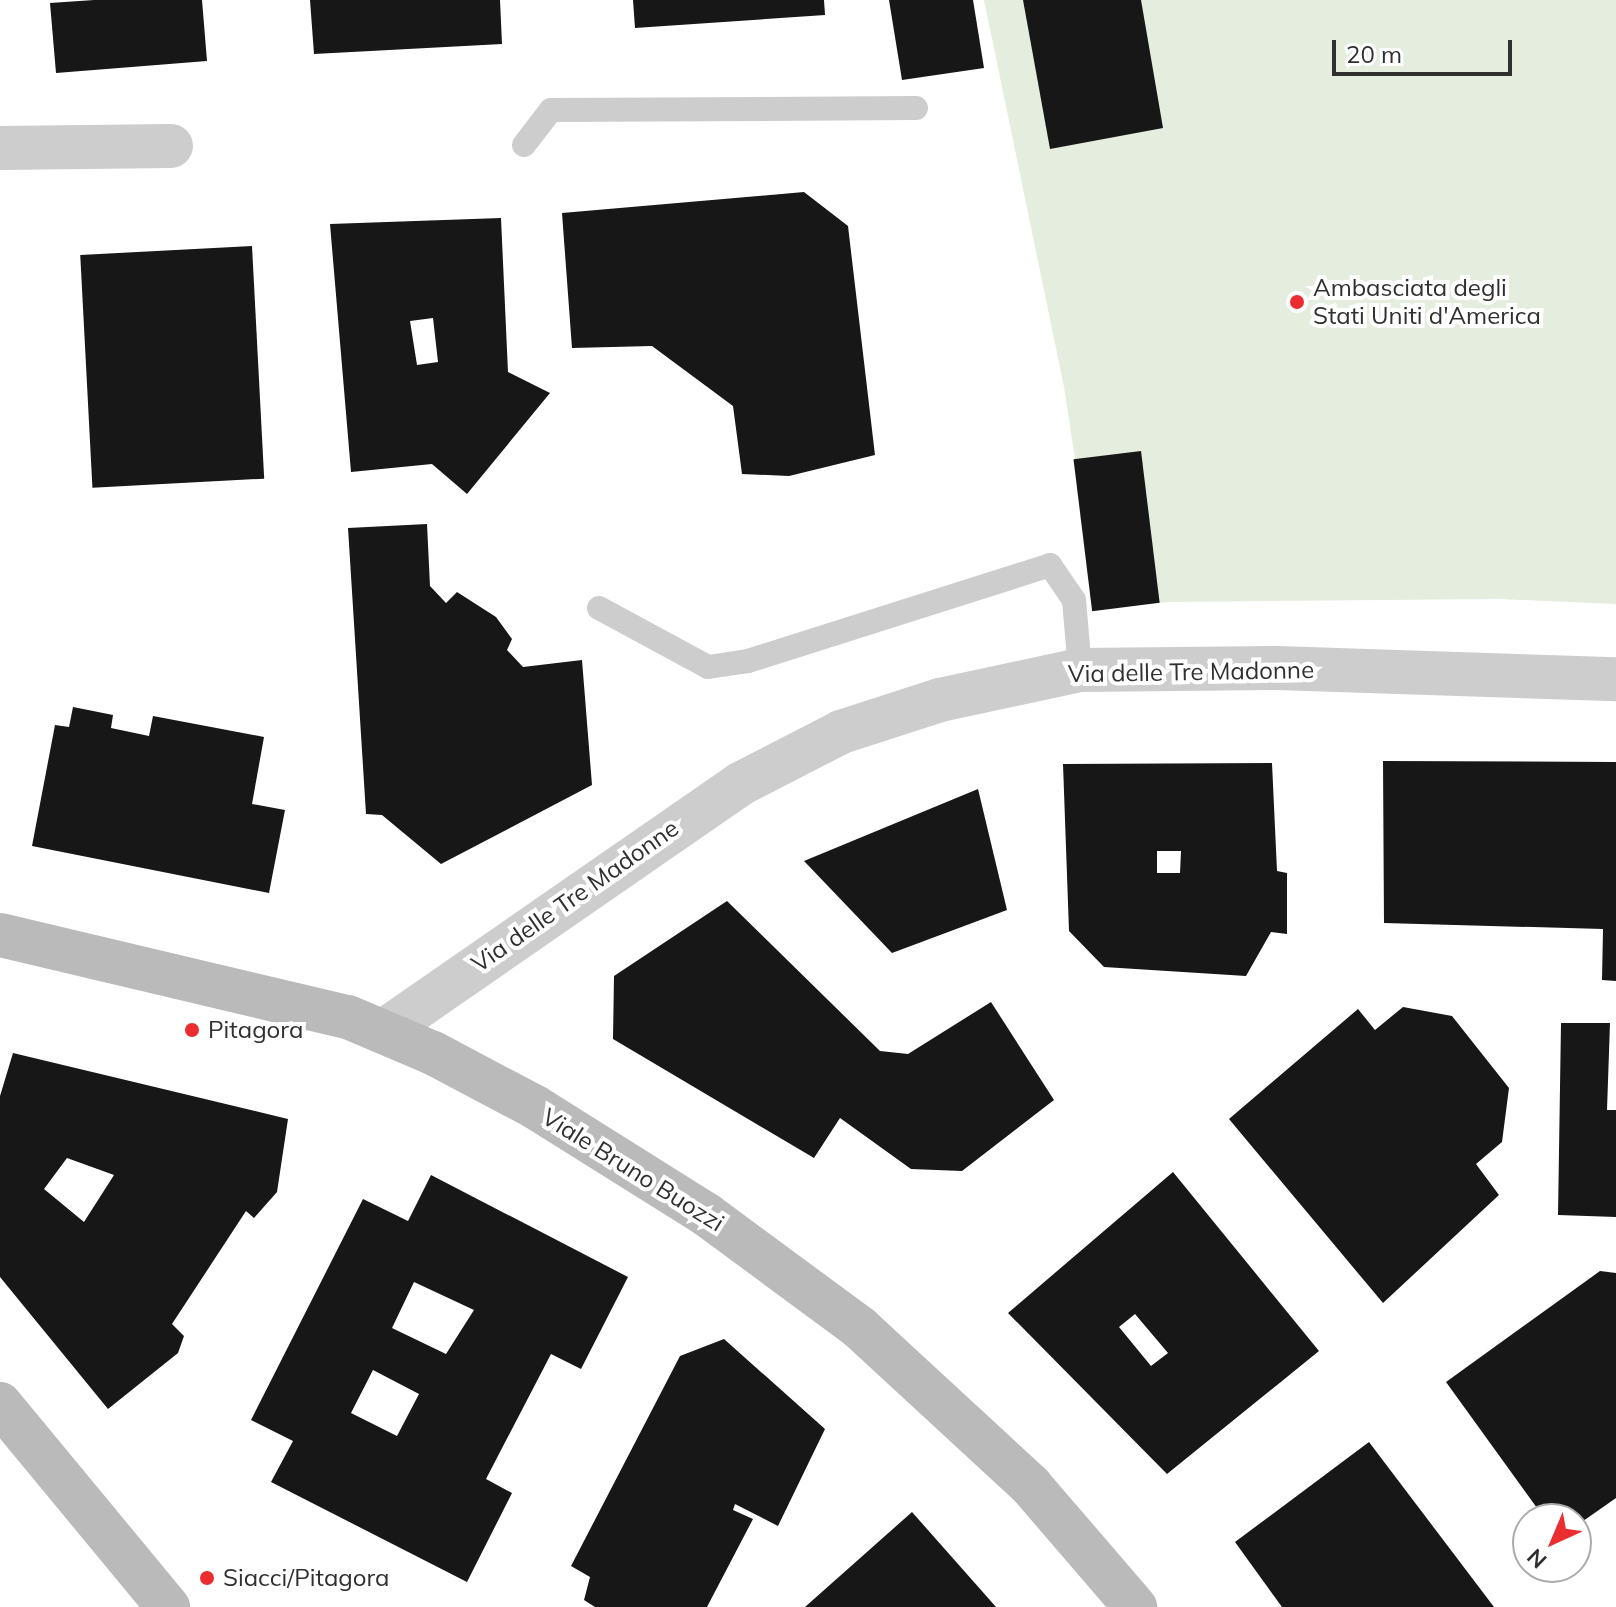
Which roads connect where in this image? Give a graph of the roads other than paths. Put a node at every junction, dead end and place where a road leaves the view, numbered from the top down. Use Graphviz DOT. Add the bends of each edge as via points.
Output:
graph roads {
  1 [pos="916,108"];
  2 [pos="524,145"];
  3 [pos="171,146"];
  4 [pos="0,148"];
  5 [pos="599,608"];
  6 [pos="1080,670"];
  7 [pos="1616,679"];
  8 [pos="4,940"];
  9 [pos="385,1030"];
  10 [pos="0,1404"];
  11 [pos="168,1607"];
  12 [pos="1135,1607"];
  1 -- 2 [label="lane" via="551,110"];
  3 -- 4 [label="street"];
  5 -- 6 [label="lane" via="708,667 748,661 1050,565 1074,600"];
  6 -- 7 [label="street, Via delle Tre Madonne" via="1277,668"];
  6 -- 9 [label="street, Via delle Tre Madonne" via="892,714 782,760 706,805"];
  8 -- 9 [label="street, Viale Bruno Buozzi" via="306,1005"];
  9 -- 12 [label="street, Viale Bruno Buozzi" via="475,1074 596,1144 830,1303 1031,1486"];
  10 -- 11 [label="street"];
}
